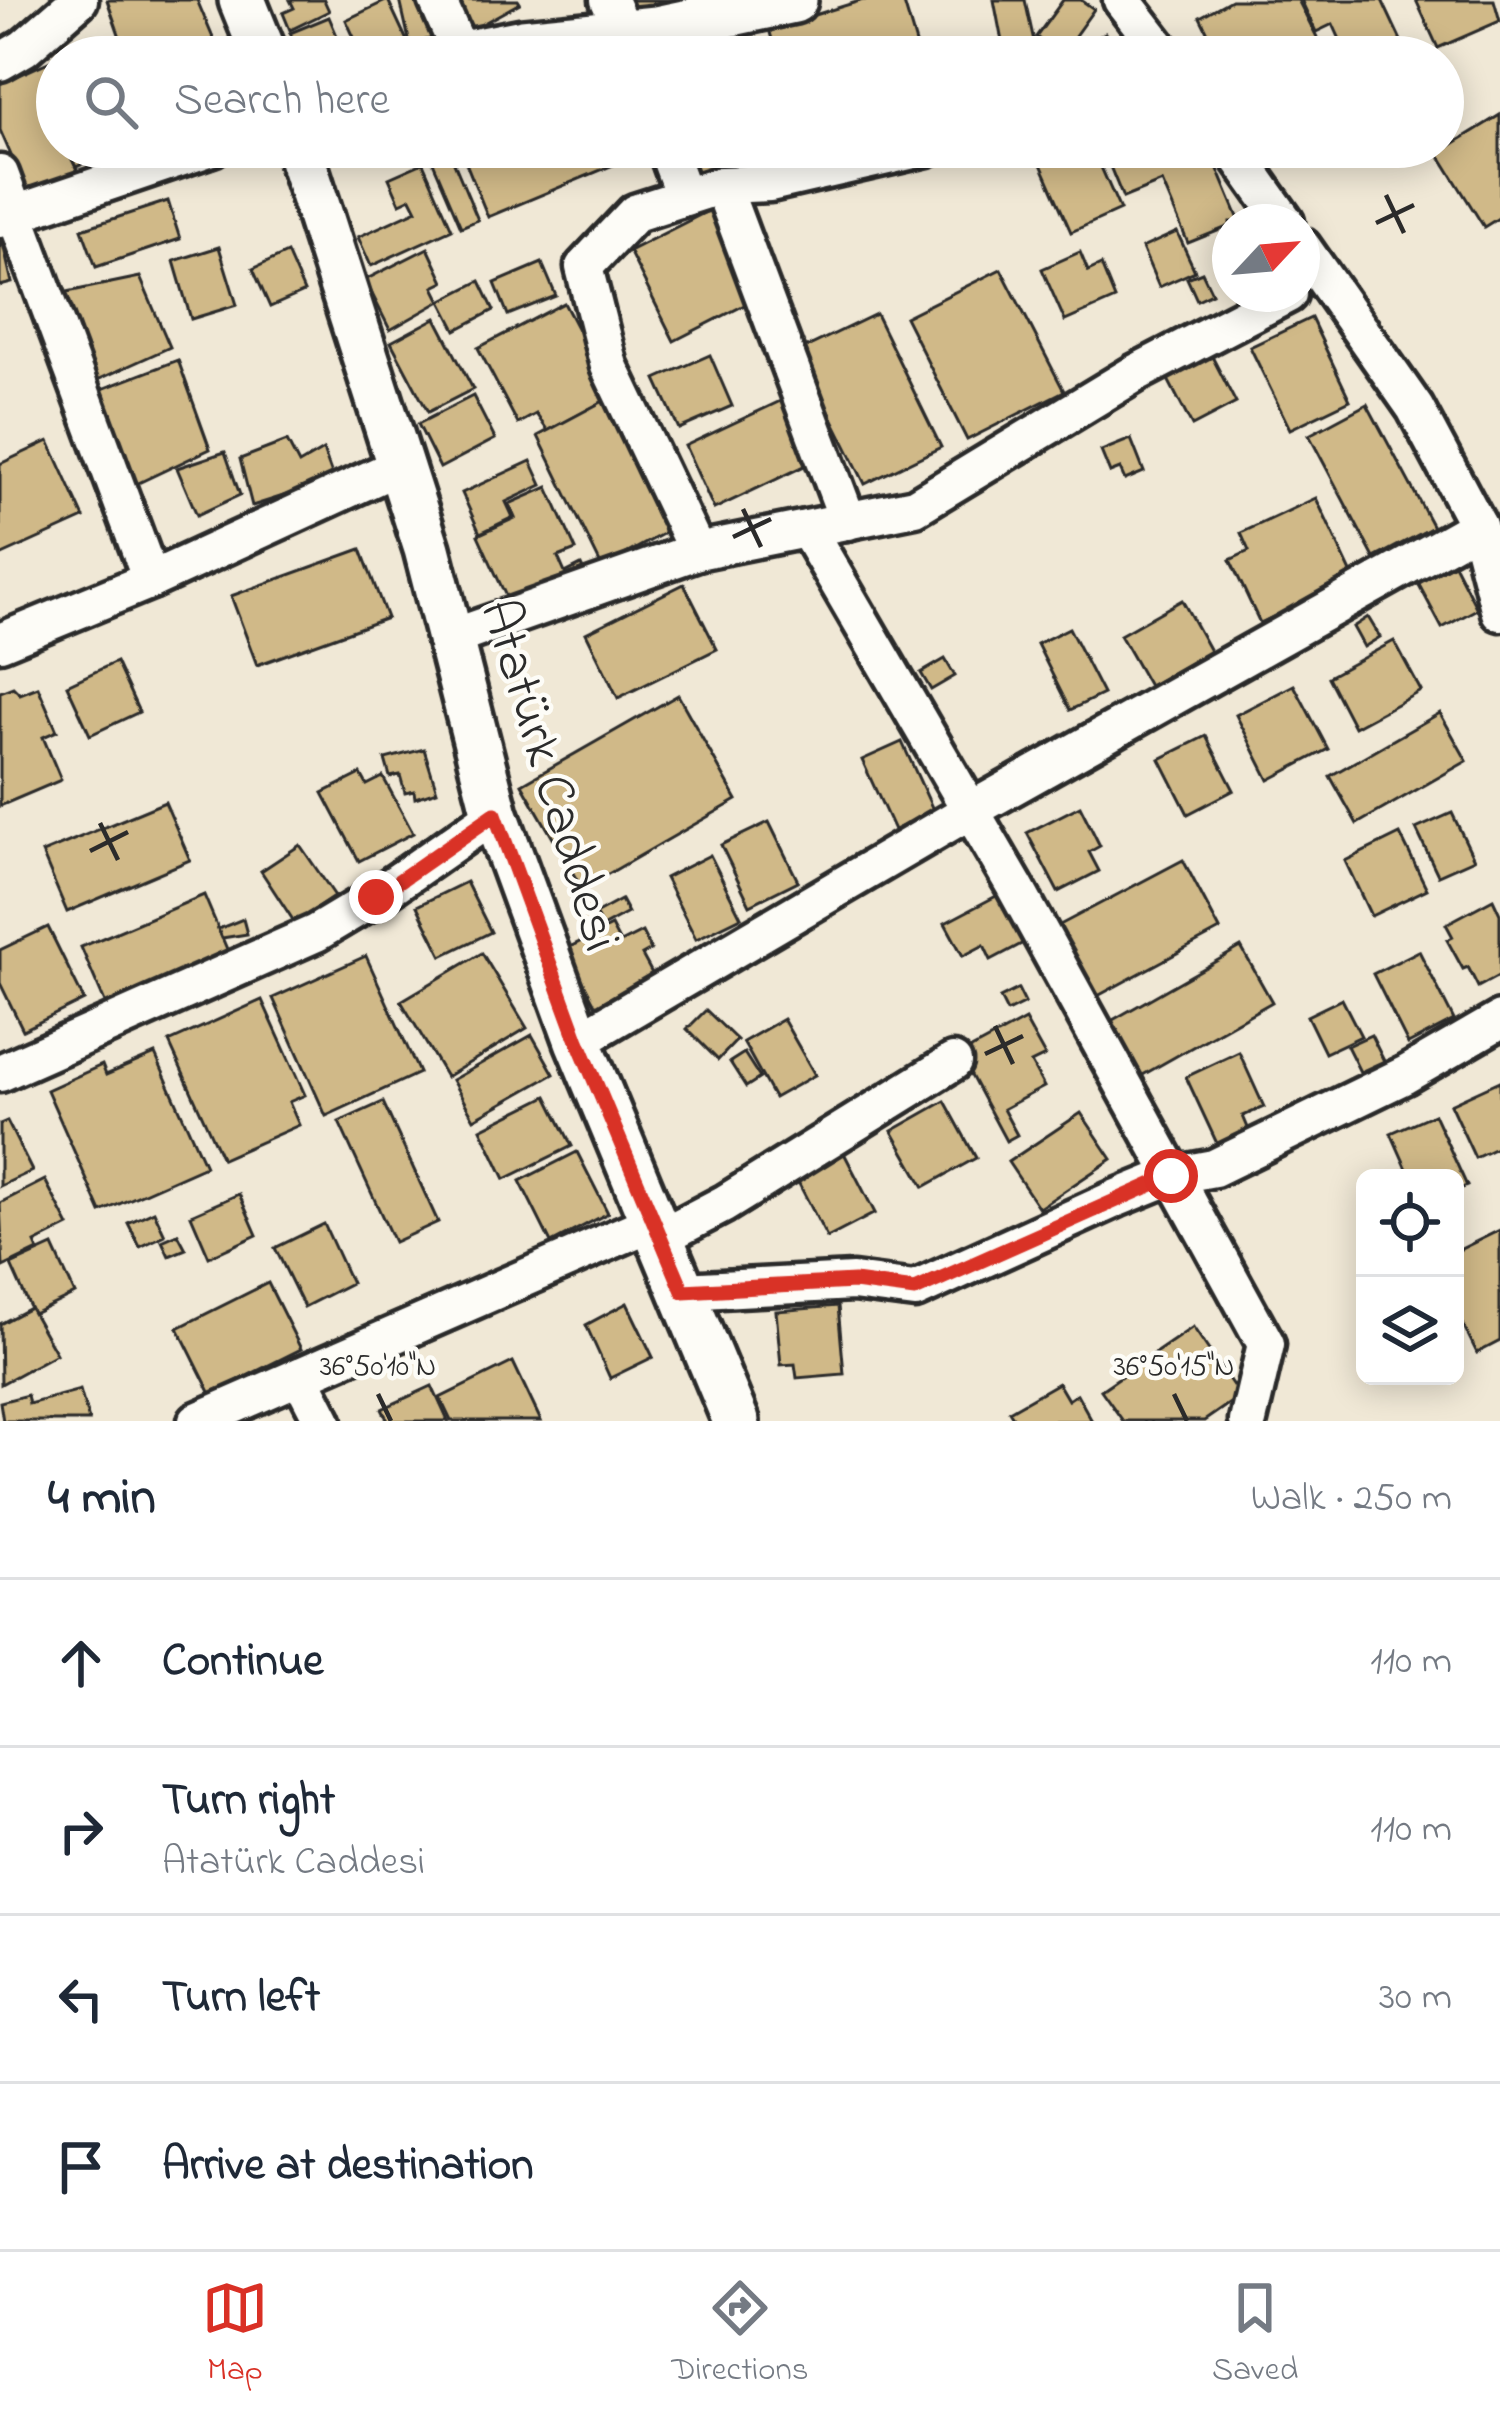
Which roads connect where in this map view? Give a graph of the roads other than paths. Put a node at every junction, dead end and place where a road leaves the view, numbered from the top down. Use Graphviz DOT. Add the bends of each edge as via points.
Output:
graph roads {
  1 [pos="79,0"];
  2 [pos="242,0"];
  3 [pos="436,0"];
  4 [pos="1122,0"];
  5 [pos="787,1"];
  6 [pos="623,30"];
  7 [pos="38,36"];
  8 [pos="257,36"];
  9 [pos="448,36"];
  10 [pos="581,36"];
  11 [pos="1150,36"];
  12 [pos="36,38"];
  13 [pos="0,62"];
  14 [pos="152,168"];
  15 [pos="305,168"];
  16 [pos="674,168"];
  17 [pos="835,168"];
  18 [pos="1247,168"];
  19 [pos="0,174"];
  20 [pos="722,185"];
  21 [pos="684,196"];
  22 [pos="1272,204"];
  23 [pos="8,218"];
  24 [pos="1320,284"];
  25 [pos="1253,312"];
  26 [pos="401,465"];
  27 [pos="848,521"];
  28 [pos="1478,526"];
  29 [pos="807,529"];
  30 [pos="697,551"];
  31 [pos="151,580"];
  32 [pos="1500,612"];
  33 [pos="448,639"];
  34 [pos="0,642"];
  35 [pos="971,810"];
  36 [pos="495,814"];
  37 [pos="1500,1020"];
  38 [pos="578,1041"];
  39 [pos="953,1062"];
  40 [pos="0,1073"];
  41 [pos="1171,1176"];
  42 [pos="657,1229"];
  43 [pos="683,1291"];
  44 [pos="299,1376"];
  45 [pos="197,1421"];
  46 [pos="323,1421"];
  47 [pos="736,1421"];
  48 [pos="1248,1421"];
  1 -- 7 [label="street"];
  2 -- 8 [label="street"];
  3 -- 9 [label="street"];
  4 -- 11 [label="street"];
  5 -- 6 [label="street"];
  6 -- 10 [label="street"];
  12 -- 13 [label="street"];
  14 -- 23 [label="street"];
  15 -- 26 [label="street, Atatürk Caddesi"];
  16 -- 21 [label="street"];
  17 -- 20 [label="street"];
  18 -- 22 [label="street"];
  19 -- 23 [label="street"];
  20 -- 21 [label="street"];
  20 -- 27 [label="street"];
  21 -- 30 [label="street" via="635,213 584,267 609,366"];
  23 -- 31 [label="street"];
  24 -- 28 [label="street" via="1414,408"];
  25 -- 27 [label="street" via="916,507"];
  26 -- 31 [label="street"];
  26 -- 33 [label="street, Atatürk Caddesi"];
  27 -- 29 [label="street"];
  28 -- 32 [label="street"];
  28 -- 35 [label="street"];
  29 -- 30 [label="street"];
  29 -- 35 [label="street"];
  30 -- 33 [label="street"];
  31 -- 34 [label="street"];
  33 -- 36 [label="street, Atatürk Caddesi"];
  35 -- 38 [label="street"];
  35 -- 41 [label="street"];
  36 -- 38 [label="street, Atatürk Caddesi"];
  36 -- 40 [label="street" via="316,933"];
  37 -- 41 [label="street" via="1214,1168"];
  38 -- 42 [label="street, Atatürk Caddesi"];
  39 -- 42 [label="street" via="724,1204"];
  41 -- 43 [label="street" via="915,1290 854,1282"];
  41 -- 48 [label="street" via="1266,1344"];
  42 -- 43 [label="street, Atatürk Caddesi"];
  42 -- 44 [label="street"];
  43 -- 47 [label="street, Atatürk Caddesi"];
  44 -- 45 [label="street"];
  44 -- 46 [label="street"];
}
